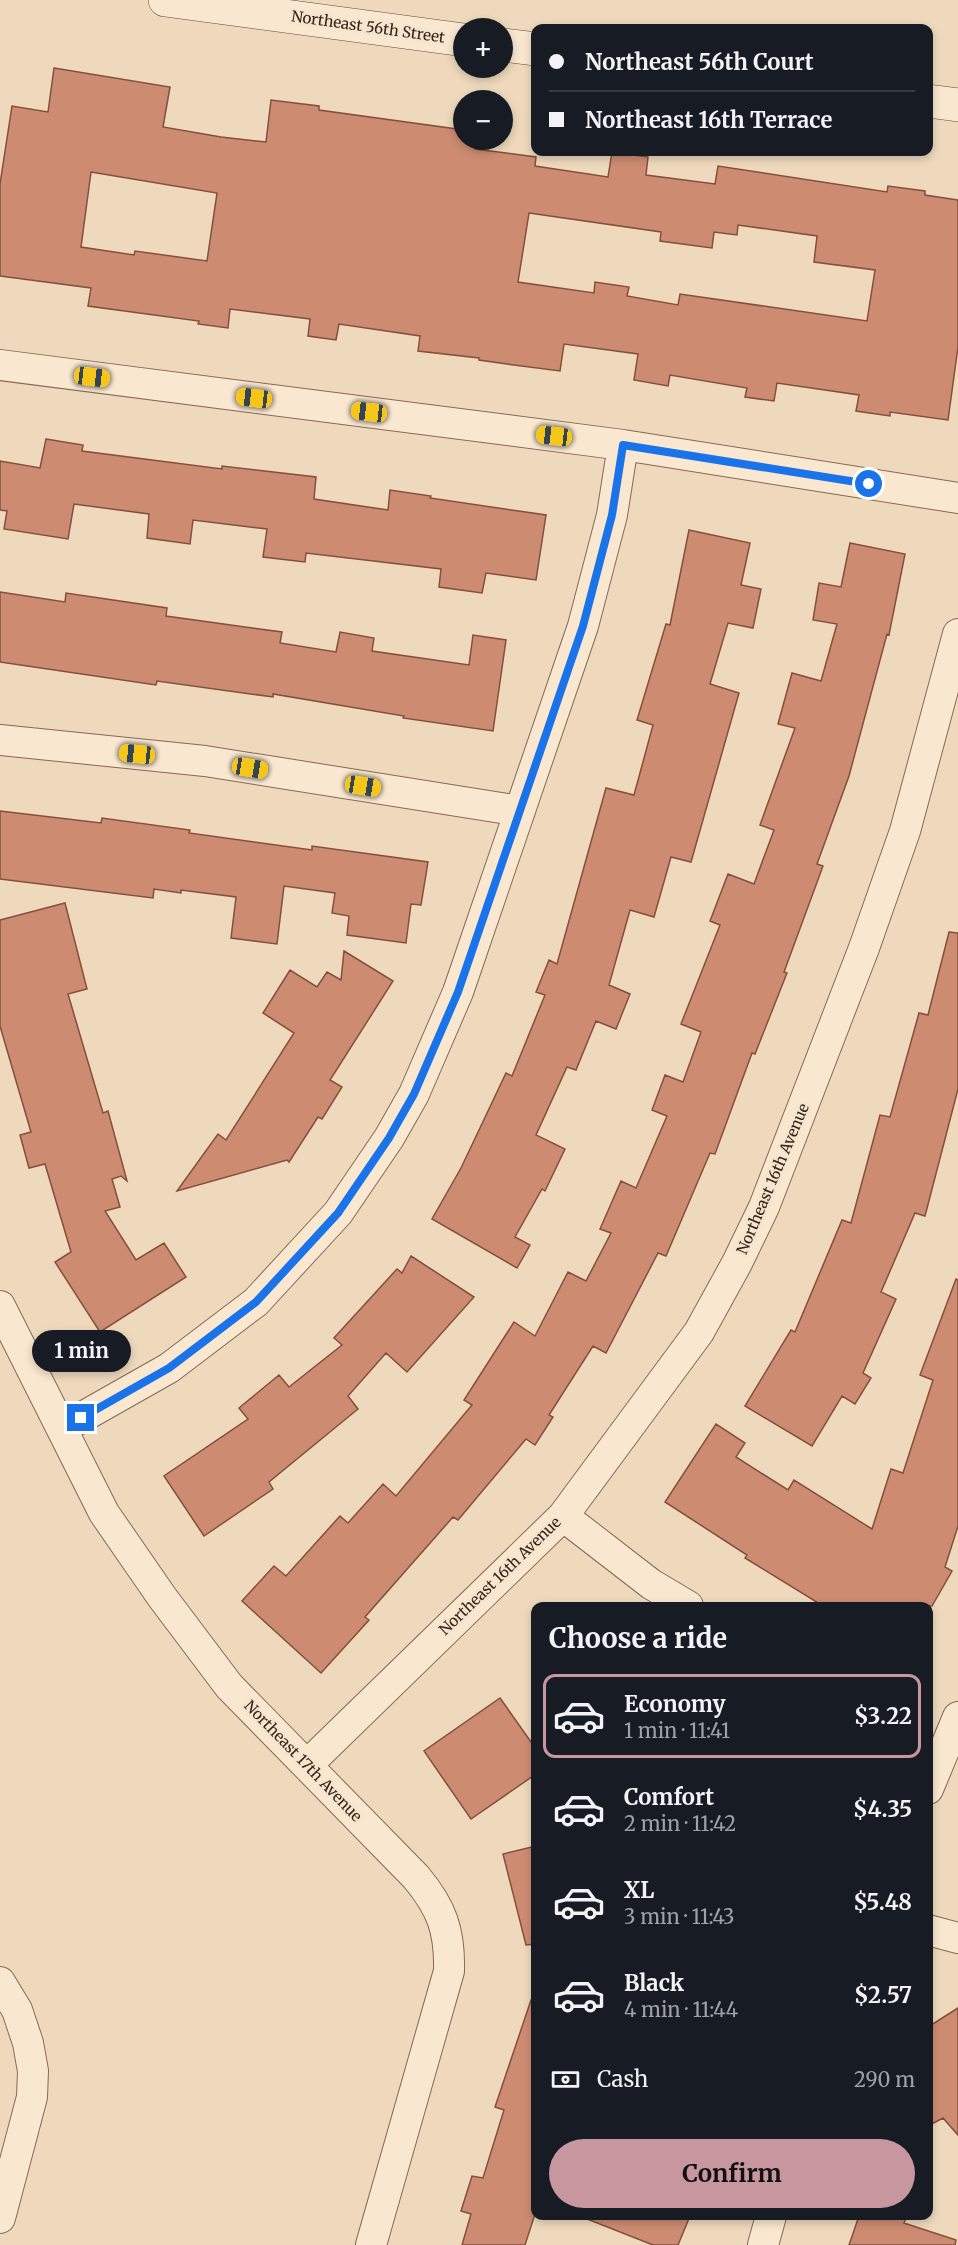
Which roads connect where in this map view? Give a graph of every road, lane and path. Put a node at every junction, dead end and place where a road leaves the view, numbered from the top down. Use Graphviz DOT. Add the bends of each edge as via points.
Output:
graph roads {
  1 [pos="165,0"];
  2 [pos="453,39"];
  3 [pos="513,46"];
  4 [pos="531,48"];
  5 [pos="933,102"];
  6 [pos="958,105"];
  7 [pos="0,365"];
  8 [pos="623,445"];
  9 [pos="958,498"];
  10 [pos="958,634"];
  11 [pos="0,740"];
  12 [pos="520,811"];
  13 [pos="0,1306"];
  14 [pos="63,1428"];
  15 [pos="563,1516"];
  16 [pos="681,1602"];
  17 [pos="958,1717"];
  18 [pos="936,1748"];
  19 [pos="933,1763"];
  20 [pos="307,1765"];
  21 [pos="933,1931"];
  22 [pos="958,1938"];
  23 [pos="0,1982"];
  24 [pos="0,2218"];
  25 [pos="770,2220"];
  26 [pos="371,2245"];
  27 [pos="763,2245"];
  1 -- 2 [label="street, Northeast 56th Street"];
  3 -- 4 [label="street"];
  5 -- 6 [label="street"];
  7 -- 8 [label="street"];
  8 -- 9 [label="street"];
  8 -- 12 [label="street" via="612,515 583,626"];
  10 -- 15 [label="street, Northeast 16th Avenue" via="906,831 764,1207 699,1332"];
  11 -- 12 [label="street" via="206,761"];
  12 -- 14 [label="street" via="458,992 414,1094 338,1213 256,1302 169,1368"];
  13 -- 14 [label="street, Northeast 17th Avenue"];
  14 -- 20 [label="street, Northeast 17th Avenue" via="104,1513 162,1597 229,1686"];
  15 -- 16 [label="street" via="651,1584"];
  15 -- 20 [label="street, Northeast 16th Avenue"];
  17 -- 18 [label="street"];
  18 -- 19 [label="street"];
  20 -- 26 [label="street, Northeast 17th Avenue" via="432,1896 450,1945 449,1971"];
  21 -- 22 [label="street"];
  23 -- 24 [label="street" via="17,2010 33,2071 32,2097"];
  25 -- 27 [label="street"];
}
